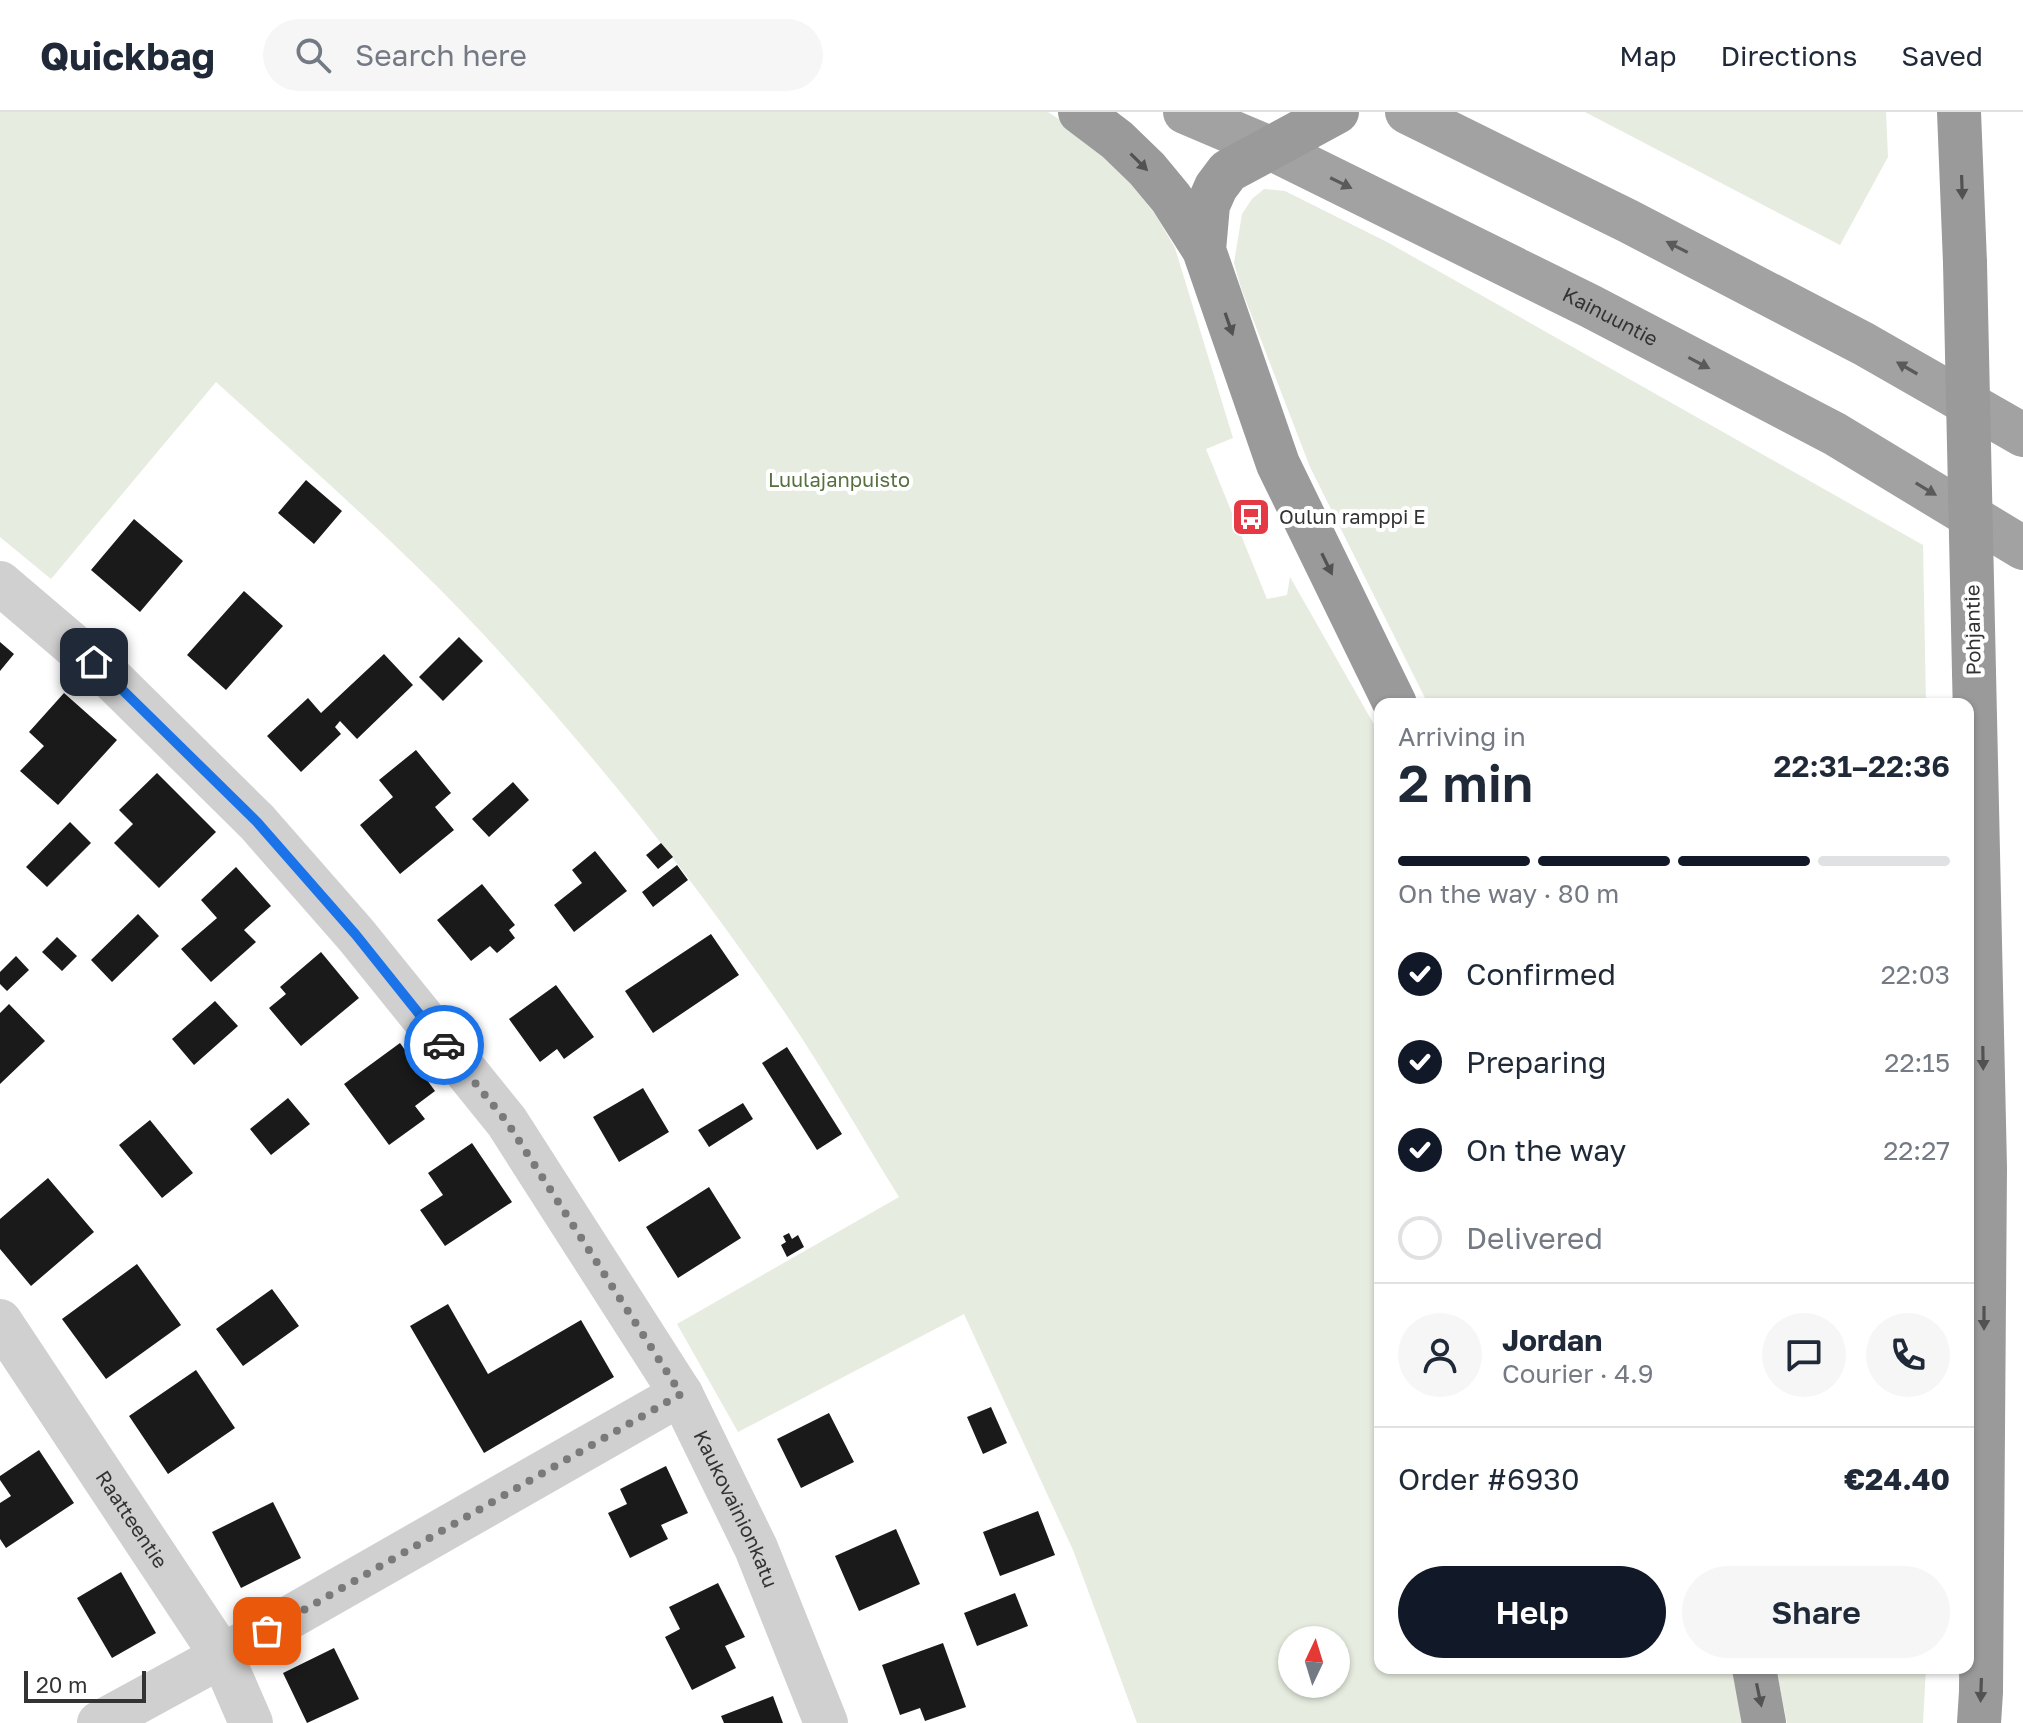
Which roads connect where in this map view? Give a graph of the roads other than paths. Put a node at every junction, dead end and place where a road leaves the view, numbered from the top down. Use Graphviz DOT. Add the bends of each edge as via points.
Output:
graph roads {
  1 [pos="1080,112"];
  2 [pos="1185,112"];
  3 [pos="1337,112"];
  4 [pos="1407,112"];
  5 [pos="1959,112"];
  6 [pos="1274,130"];
  7 [pos="1204,250"];
  8 [pos="2023,435"];
  9 [pos="2023,548"];
  10 [pos="0,583"];
  11 [pos="1392,698"];
  12 [pos="0,1321"];
  13 [pos="681,1394"];
  14 [pos="222,1656"];
  15 [pos="1755,1674"];
  16 [pos="99,1723"];
  17 [pos="251,1723"];
  18 [pos="826,1723"];
  19 [pos="1764,1723"];
  20 [pos="1979,1723"];
  1 -- 7 [label="highway, one-way" via="1147,169"];
  2 -- 6 [label="highway, Kainuuntie"];
  3 -- 6 [label="highway"];
  8 -- 4 [label="highway, one-way" via="1864,344"];
  5 -- 20 [label="highway, Pohjantie, one-way, bridge" via="1985,1168"];
  6 -- 7 [label="highway" via="1216,187 1208,205"];
  6 -- 9 [label="highway, Kainuuntie, one-way" via="1590,306 1835,434"];
  7 -- 11 [label="highway, one-way" via="1278,464"];
  10 -- 13 [label="street, Kaukovainionkatu" via="81,650 178,743 257,822 356,935 507,1122"];
  12 -- 14 [label="street, Raatteentie"];
  13 -- 14 [label="street"];
  13 -- 18 [label="street, Kaukovainionkatu" via="756,1548"];
  14 -- 16 [label="street"];
  14 -- 17 [label="street, Raatteentie"];
  15 -- 19 [label="highway, one-way"];
}
